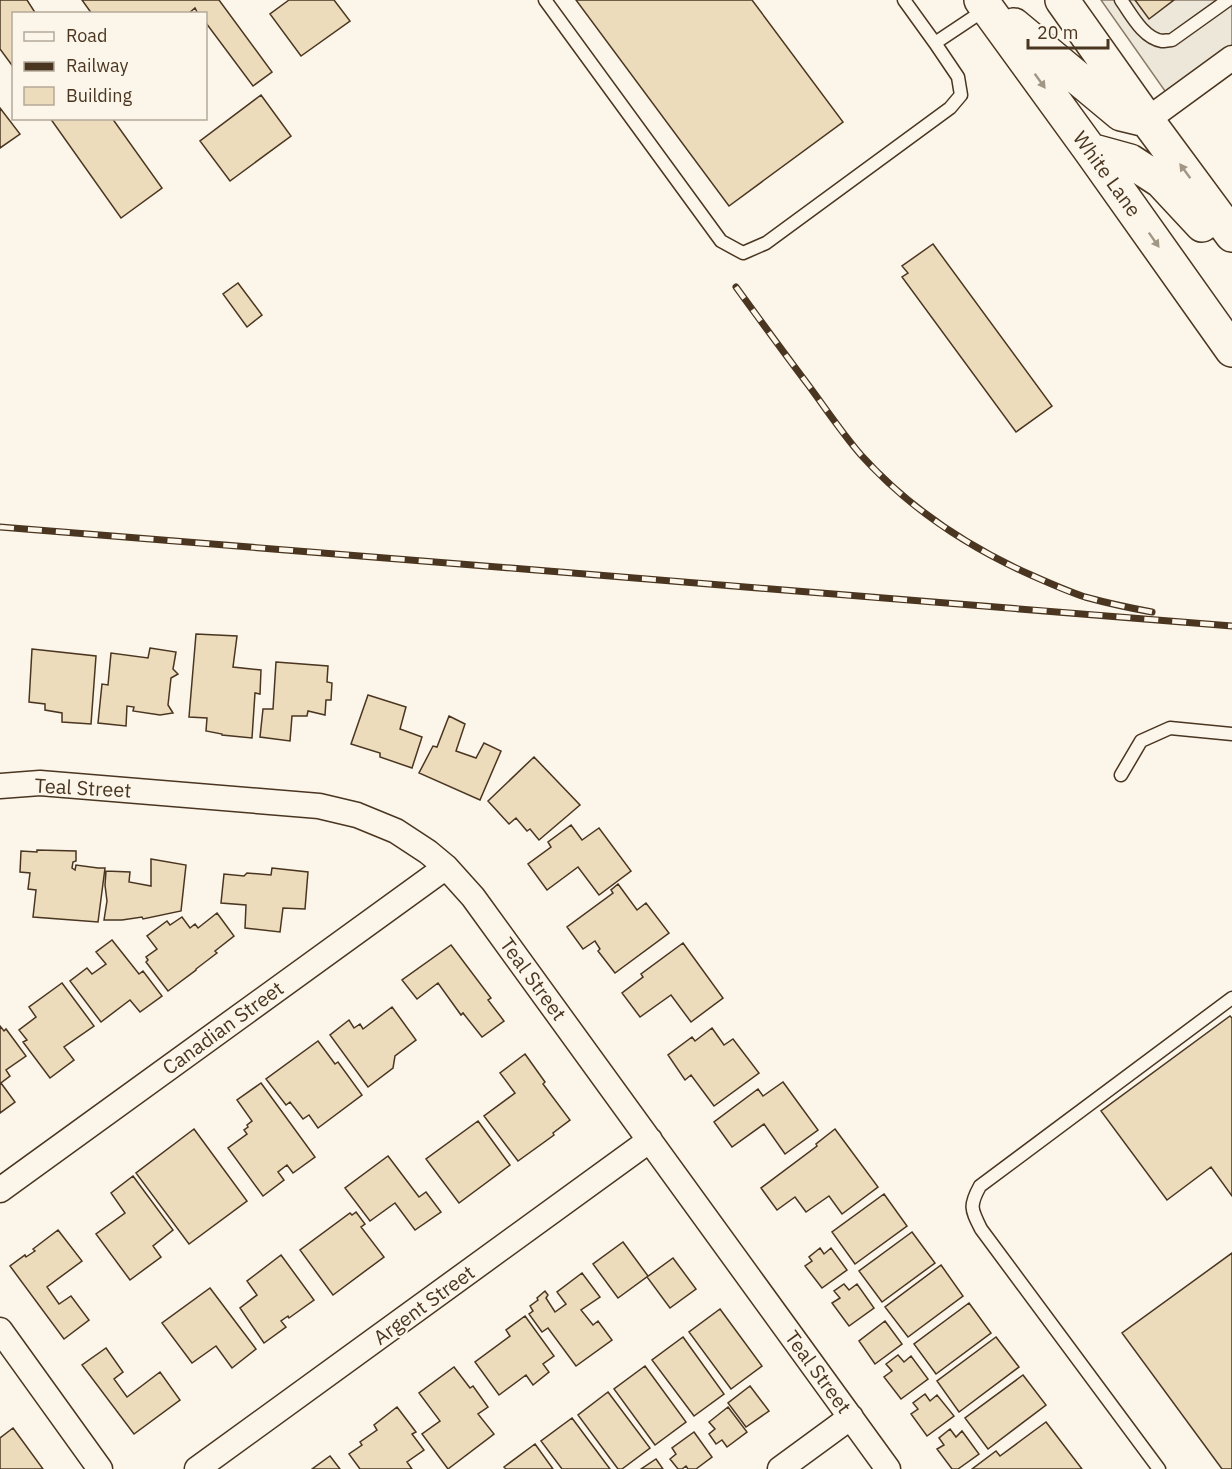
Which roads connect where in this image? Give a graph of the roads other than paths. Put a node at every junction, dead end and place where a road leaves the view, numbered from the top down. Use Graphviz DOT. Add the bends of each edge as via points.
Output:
graph roads {
  1 [pos="545,0"];
  2 [pos="904,0"];
  3 [pos="1062,0"];
  4 [pos="1121,0"];
  5 [pos="1228,0"];
  6 [pos="984,3"];
  7 [pos="935,43"];
  8 [pos="1232,58"];
  9 [pos="1147,120"];
  10 [pos="1090,150"];
  11 [pos="1232,235"];
  12 [pos="1232,257"];
  13 [pos="1232,350"];
  14 [pos="1232,734"];
  15 [pos="1121,775"];
  16 [pos="0,786"];
  17 [pos="446,867"];
  18 [pos="1232,998"];
  19 [pos="650,1140"];
  20 [pos="0,1190"];
  21 [pos="0,1330"];
  22 [pos="851,1417"];
  23 [pos="100,1469"];
  24 [pos="197,1469"];
  25 [pos="780,1469"];
  26 [pos="888,1469"];
  27 [pos="1159,1469"];
  1 -- 7 [label="lane" via="721,241 743,253 766,243 950,108 961,95 958,77"];
  2 -- 7 [label="lane"];
  3 -- 9 [label="main road"];
  4 -- 5 [label="lane" via="1143,29 1161,41 1172,40"];
  6 -- 7 [label="lane"];
  6 -- 9 [label="main road" via="1121,114"];
  6 -- 10 [label="main road, White Lane, one-way"];
  8 -- 9 [label="street"];
  11 -- 9 [label="main road, one-way"];
  10 -- 12 [label="main road" via="1130,161 1161,181"];
  10 -- 13 [label="main road, White Lane, one-way"];
  14 -- 15 [label="lane" via="1170,728 1141,741"];
  16 -- 17 [label="street, Teal Street" via="40,783 319,806 357,815 396,831"];
  17 -- 19 [label="street, Teal Street" via="473,897"];
  17 -- 20 [label="street, Canadian Street"];
  18 -- 27 [label="lane" via="980,1186 974,1197 972,1211 981,1229"];
  19 -- 22 [label="street, Teal Street"];
  19 -- 24 [label="street, Argent Street"];
  21 -- 23 [label="street"];
  22 -- 25 [label="street"];
  22 -- 26 [label="street, Teal Street"];
}
